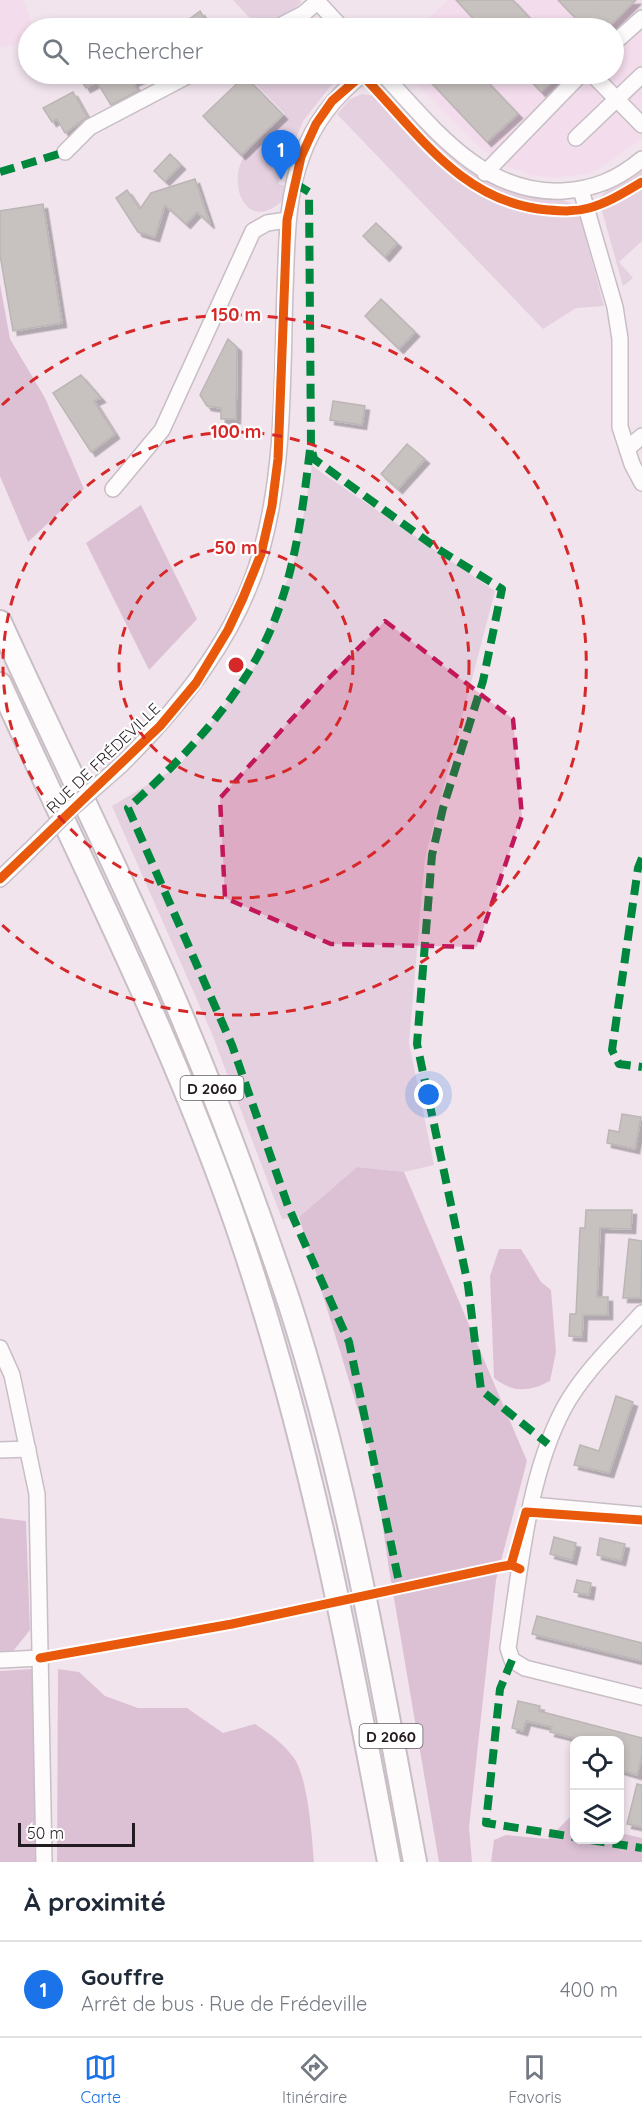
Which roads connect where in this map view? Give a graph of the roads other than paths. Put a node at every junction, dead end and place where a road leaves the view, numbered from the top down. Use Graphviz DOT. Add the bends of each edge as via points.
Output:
graph roads {
  1 [pos="317,1"];
  2 [pos="295,18"];
  3 [pos="333,18"];
  4 [pos="642,18"];
  5 [pos="624,34"];
  6 [pos="642,75"];
  7 [pos="172,84"];
  8 [pos="352,84"];
  9 [pos="393,84"];
  10 [pos="571,84"];
  11 [pos="602,84"];
  12 [pos="616,98"];
  13 [pos="642,125"];
  14 [pos="576,138"];
  15 [pos="65,152"];
  16 [pos="642,159"];
  17 [pos="485,173"];
  18 [pos="581,190"];
  19 [pos="287,220"];
  20 [pos="642,436"];
  21 [pos="627,449"];
  22 [pos="642,483"];
  23 [pos="113,489"];
  24 [pos="0,622"];
  25 [pos="0,684"];
  26 [pos="0,879"];
  27 [pos="642,1313"];
  28 [pos="0,1348"];
  29 [pos="28,1449"];
  30 [pos="0,1450"];
  31 [pos="532,1505"];
  32 [pos="642,1515"];
  33 [pos="40,1658"];
  34 [pos="0,1660"];
  35 [pos="642,1697"];
  36 [pos="44,1862"];
  37 [pos="389,1862"];
  38 [pos="415,1862"];
  1 -- 2 [label="street"];
  1 -- 3 [label="street"];
  4 -- 5 [label="street"];
  6 -- 12 [label="street"];
  7 -- 15 [label="street" via="90,127"];
  8 -- 19 [label="street, RUE DE FRÉDEVILLE" via="332,101 316,124 301,157"];
  9 -- 17 [label="street"];
  10 -- 17 [label="street"];
  11 -- 12 [label="street"];
  12 -- 13 [label="street"];
  12 -- 14 [label="street"];
  16 -- 18 [label="street" via="614,180"];
  17 -- 18 [label="street" via="539,192"];
  18 -- 21 [label="street" via="615,307 620,339 620,427"];
  19 -- 23 [label="street" via="267,223 254,231 162,430"];
  19 -- 26 [label="street, RUE DE FRÉDEVILLE, bridge" via="278,459 272,506 261,554 228,630 196,683 160,726"];
  20 -- 21 [label="street"];
  21 -- 22 [label="street"];
  24 -- 38 [label="highway, D 2060" via="178,1008 226,1123 290,1304 361,1577"];
  25 -- 37 [label="highway, D 2060" via="139,981 243,1244 306,1453 343,1616"];
  27 -- 31 [label="street" via="581,1381 564,1408 545,1452"];
  28 -- 29 [label="street" via="12,1375"];
  29 -- 30 [label="street"];
  29 -- 33 [label="street" via="37,1494"];
  31 -- 32 [label="street"];
  31 -- 35 [label="street" via="508,1648 512,1660 525,1668"];
  33 -- 34 [label="street"];
  33 -- 36 [label="street"];
}
